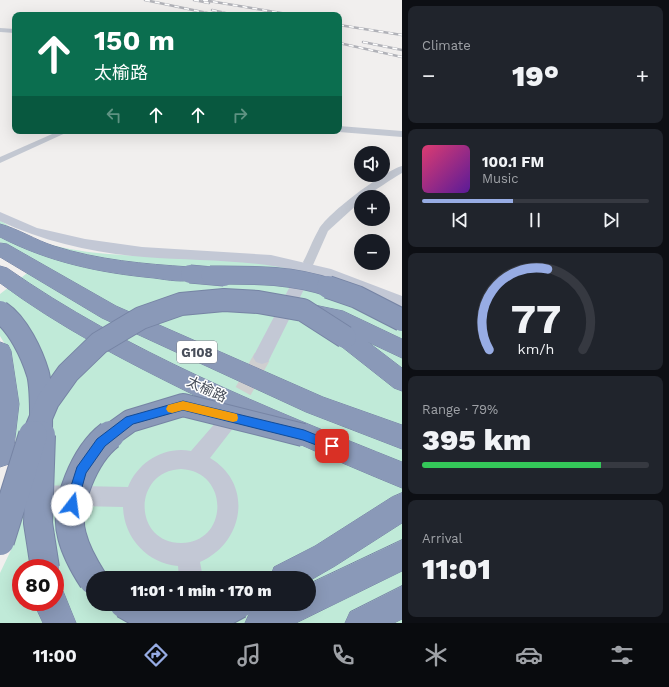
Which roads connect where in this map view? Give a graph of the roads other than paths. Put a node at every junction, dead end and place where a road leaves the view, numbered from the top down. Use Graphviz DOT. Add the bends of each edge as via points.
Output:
graph roads {
  1 [pos="0,30"];
  2 [pos="12,31"];
  3 [pos="342,129"];
  4 [pos="59,134"];
  5 [pos="402,134"];
  6 [pos="0,160"];
  7 [pos="402,169"];
  8 [pos="0,216"];
  9 [pos="3,238"];
  10 [pos="308,265"];
  11 [pos="0,273"];
  12 [pos="210,275"];
  13 [pos="402,302"];
  14 [pos="303,310"];
  15 [pos="0,312"];
  16 [pos="402,320"];
  17 [pos="402,345"];
  18 [pos="402,349"];
  19 [pos="0,351"];
  20 [pos="262,357"];
  21 [pos="402,381"];
  22 [pos="224,427"];
  23 [pos="304,435"];
  24 [pos="402,437"];
  25 [pos="0,455"];
  26 [pos="196,461"];
  27 [pos="402,475"];
  28 [pos="0,495"];
  29 [pos="135,497"];
  30 [pos="402,507"];
  31 [pos="0,541"];
  32 [pos="188,554"];
  33 [pos="402,556"];
  34 [pos="44,559"];
  35 [pos="87,571"];
  36 [pos="190,571"];
  37 [pos="298,571"];
  38 [pos="316,597"];
  39 [pos="402,602"];
  40 [pos="54,611"];
  41 [pos="136,611"];
  42 [pos="195,611"];
  43 [pos="226,611"];
  44 [pos="286,611"];
  45 [pos="60,623"];
  46 [pos="196,623"];
  47 [pos="261,623"];
  48 [pos="361,623"];
  1 -- 2 [label="street"];
  3 -- 5 [label="street"];
  4 -- 6 [label="street"];
  7 -- 10 [label="street" via="376,184 324,229"];
  8 -- 10 [label="street" via="33,231 85,244 142,252 271,260"];
  9 -- 12 [label="highway, bridge" via="83,262 159,272"];
  9 -- 24 [label="highway, 太榆路 / G108" via="109,312 316,405"];
  10 -- 13 [label="street"];
  10 -- 20 [label="street"];
  11 -- 23 [label="highway, 太榆路 / G108" via="51,309 150,362"];
  12 -- 16 [label="highway, bridge" via="276,276 314,283 374,304"];
  12 -- 17 [label="highway, bridge" via="265,281 333,301 364,318"];
  14 -- 18 [label="highway" via="336,317"];
  14 -- 21 [label="highway, bridge" via="345,337"];
  14 -- 31 [label="highway, bridge" via="258,302 224,300 181,304 141,318 99,343 68,373 48,401 28,447"];
  15 -- 34 [label="highway, bridge" via="9,318 23,339 38,375 41,427 38,523"];
  19 -- 25 [label="highway" via="7,404"];
  22 -- 26 [label="street"];
  23 -- 27 [label="highway, 太榆路 / G108"];
  23 -- 35 [label="highway, bridge" via="183,406 130,421 101,442 81,471 72,505 71,535"];
  26 -- 29 [label="street" via="181,459 166,462 152,470 141,482"];
  26 -- 32 [label="street" via="210,468 220,478 227,492 229,508 226,523 217,538 204,548"];
  28 -- 29 [label="street"];
  29 -- 32 [label="street" via="133,512 137,526 145,539 157,549 172,554"];
  30 -- 37 [label="highway"];
  32 -- 36 [label="street"];
  33 -- 38 [label="highway"];
  39 -- 48 [label="highway"];
  40 -- 45 [label="highway"];
  41 -- 43 [label="highway, bridge" via="149,618 219,615"];
  42 -- 46 [label="street"];
  44 -- 47 [label="highway"];
}
